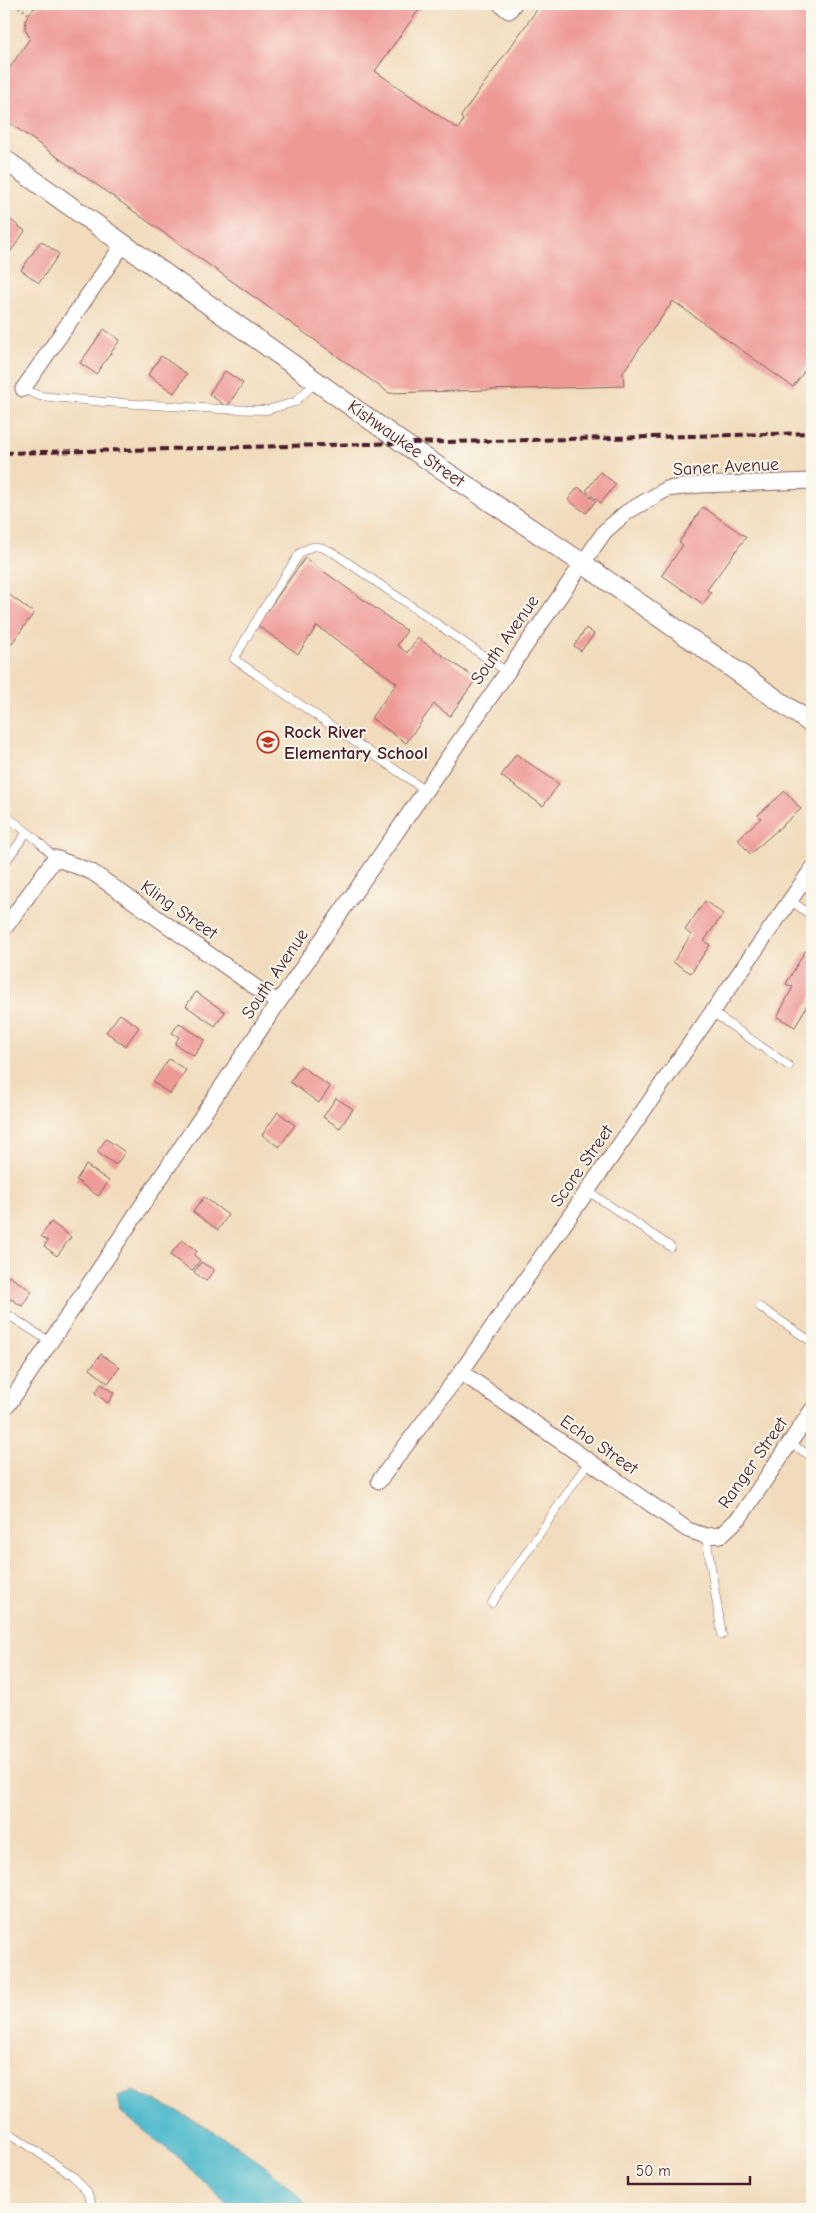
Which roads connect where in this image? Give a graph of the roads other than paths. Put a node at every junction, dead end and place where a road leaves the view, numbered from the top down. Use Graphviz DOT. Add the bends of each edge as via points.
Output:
graph roads {
  1 [pos="4,159"];
  2 [pos="124,243"];
  3 [pos="317,381"];
  4 [pos="23,389"];
  5 [pos="812,481"];
  6 [pos="582,563"];
  7 [pos="506,672"];
  8 [pos="812,724"];
  9 [pos="425,790"];
  10 [pos="4,814"];
  11 [pos="27,832"];
  12 [pos="55,858"];
  13 [pos="4,864"];
  14 [pos="812,869"];
  15 [pos="790,900"];
  16 [pos="812,916"];
  17 [pos="4,929"];
  18 [pos="278,1003"];
  19 [pos="712,1012"];
  20 [pos="789,1066"];
  21 [pos="588,1191"];
  22 [pos="671,1247"];
  23 [pos="760,1307"];
  24 [pos="4,1312"];
  25 [pos="50,1342"];
  26 [pos="812,1342"];
  27 [pos="461,1372"];
  28 [pos="4,1409"];
  29 [pos="812,1410"];
  30 [pos="790,1443"];
  31 [pos="812,1457"];
  32 [pos="589,1461"];
  33 [pos="379,1481"];
  34 [pos="714,1535"];
  35 [pos="492,1603"];
  36 [pos="722,1634"];
  37 [pos="4,2129"];
  38 [pos="94,2209"];
  1 -- 2 [label="street, Kishwaukee Street"];
  2 -- 3 [label="street, Kishwaukee Street"];
  2 -- 4 [label="street"];
  3 -- 4 [label="lane" via="295,402 267,410 104,402 40,396"];
  3 -- 6 [label="street, Kishwaukee Street"];
  5 -- 6 [label="street, Saner Avenue" via="667,489 622,516 605,531"];
  6 -- 7 [label="street, South Avenue"];
  6 -- 8 [label="street, Kishwaukee Street"];
  7 -- 9 [label="street, South Avenue"];
  7 -- 9 [label="lane" via="334,553 317,546 300,553 234,659"];
  9 -- 18 [label="street, South Avenue"];
  10 -- 11 [label="lane"];
  11 -- 12 [label="lane"];
  11 -- 13 [label="lane"];
  12 -- 17 [label="street"];
  12 -- 18 [label="street, Kling Street" via="92,872"];
  14 -- 15 [label="street, Score Street"];
  15 -- 16 [label="lane"];
  15 -- 19 [label="street, Score Street"];
  18 -- 25 [label="street, South Avenue"];
  19 -- 20 [label="lane"];
  19 -- 21 [label="street, Score Street"];
  21 -- 22 [label="lane"];
  21 -- 27 [label="street, Score Street"];
  23 -- 26 [label="lane"];
  24 -- 25 [label="lane"];
  25 -- 28 [label="street, South Avenue"];
  27 -- 32 [label="street, Echo Street"];
  27 -- 33 [label="street, Score Street"];
  29 -- 30 [label="street, Ranger Street"];
  30 -- 31 [label="lane"];
  30 -- 34 [label="street, Ranger Street" via="740,1517"];
  32 -- 34 [label="street, Echo Street" via="688,1530"];
  32 -- 35 [label="lane"];
  34 -- 36 [label="lane"];
  37 -- 38 [label="lane" via="73,2176 87,2192"];
}
